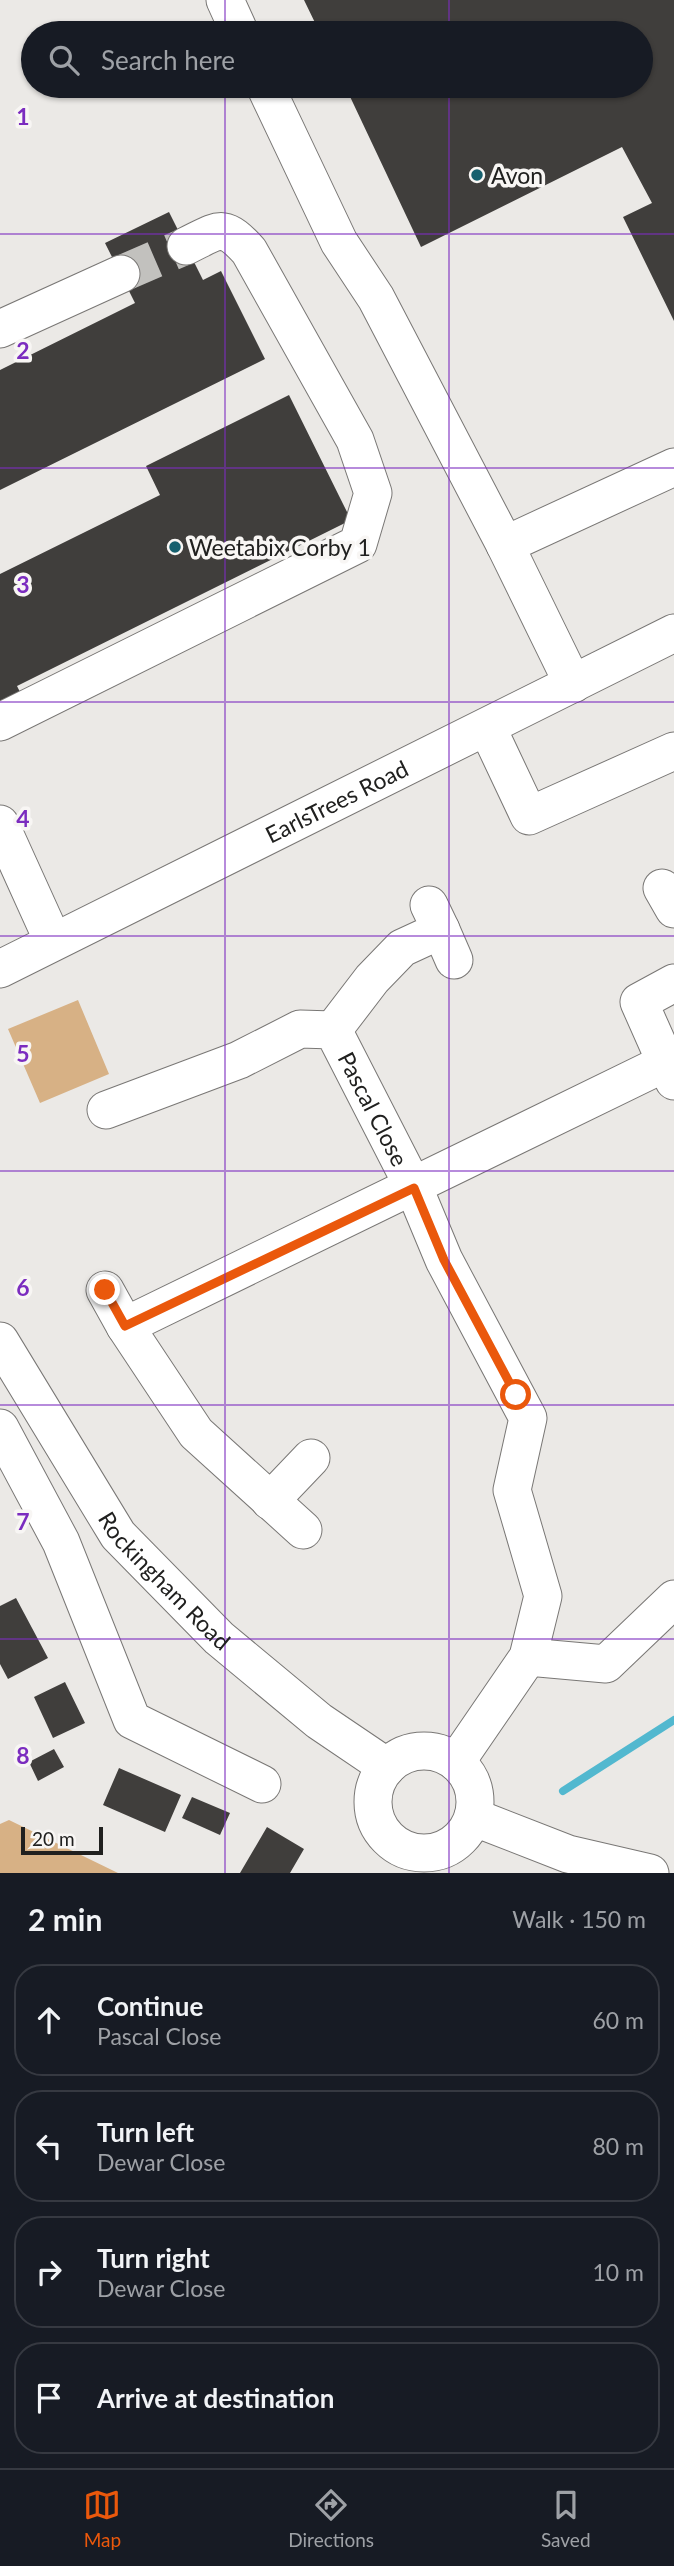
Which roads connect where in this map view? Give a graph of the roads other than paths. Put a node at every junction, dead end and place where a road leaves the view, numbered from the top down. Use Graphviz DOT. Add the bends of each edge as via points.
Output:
graph roads {
  1 [pos="225,0"];
  2 [pos="235,21"];
  3 [pos="271,98"];
  4 [pos="186,246"];
  5 [pos="121,274"];
  6 [pos="0,329"];
  7 [pos="674,467"];
  8 [pos="505,545"];
  9 [pos="674,633"];
  10 [pos="573,684"];
  11 [pos="0,722"];
  12 [pos="487,727"];
  13 [pos="674,751"];
  14 [pos="0,824"];
  15 [pos="441,932"];
  16 [pos="53,941"];
  17 [pos="0,969"];
  18 [pos="674,983"];
  19 [pos="333,1030"];
  20 [pos="670,1072"];
  21 [pos="106,1110"];
  22 [pos="414,1188"];
  23 [pos="105,1290"];
  24 [pos="125,1326"];
  25 [pos="0,1341"];
  26 [pos="0,1428"];
  27 [pos="311,1458"];
  28 [pos="270,1501"];
  29 [pos="303,1530"];
  30 [pos="674,1599"];
  31 [pos="528,1657"];
  32 [pos="456,1762"];
  33 [pos="387,1767"];
  34 [pos="262,1784"];
  35 [pos="473,1817"];
  36 [pos="391,1860"];
  37 [pos="650,1873"];
  1 -- 2 [label="street"];
  3 -- 8 [label="street" via="339,242 376,298"];
  4 -- 11 [label="street" via="220,230 232,232 249,251 355,440 373,493 358,544"];
  5 -- 6 [label="street"];
  7 -- 8 [label="street"];
  8 -- 10 [label="street"];
  9 -- 10 [label="street, EarlsTrees Road"];
  10 -- 12 [label="street, EarlsTrees Road"];
  12 -- 13 [label="street" via="529,816"];
  12 -- 16 [label="street, EarlsTrees Road"];
  14 -- 16 [label="street"];
  15 -- 19 [label="street, Pascal Close" via="402,948"];
  16 -- 17 [label="street, EarlsTrees Road"];
  18 -- 20 [label="street" via="639,1002"];
  19 -- 21 [label="street, Pascal Close" via="300,1029 239,1060"];
  19 -- 22 [label="street, Pascal Close"];
  20 -- 22 [label="street"];
  22 -- 24 [label="street"];
  22 -- 31 [label="street, Pascal Close" via="444,1260 528,1418 512,1490 543,1596"];
  23 -- 24 [label="street"];
  24 -- 28 [label="street" via="196,1433"];
  25 -- 33 [label="street, Rockingham Road" via="118,1535 219,1639 319,1721"];
  26 -- 34 [label="street" via="61,1542 132,1720"];
  27 -- 28 [label="street"];
  28 -- 29 [label="street"];
  30 -- 31 [label="street" via="607,1664"];
  31 -- 32 [label="street, Pascal Close"];
  32 -- 33 [label="street" via="419,1752"];
  32 -- 35 [label="street" via="475,1792"];
  33 -- 36 [label="street" via="373,1802"];
  35 -- 36 [label="street" via="466,1833 453,1845"];
  35 -- 37 [label="street" via="568,1854"];
}
